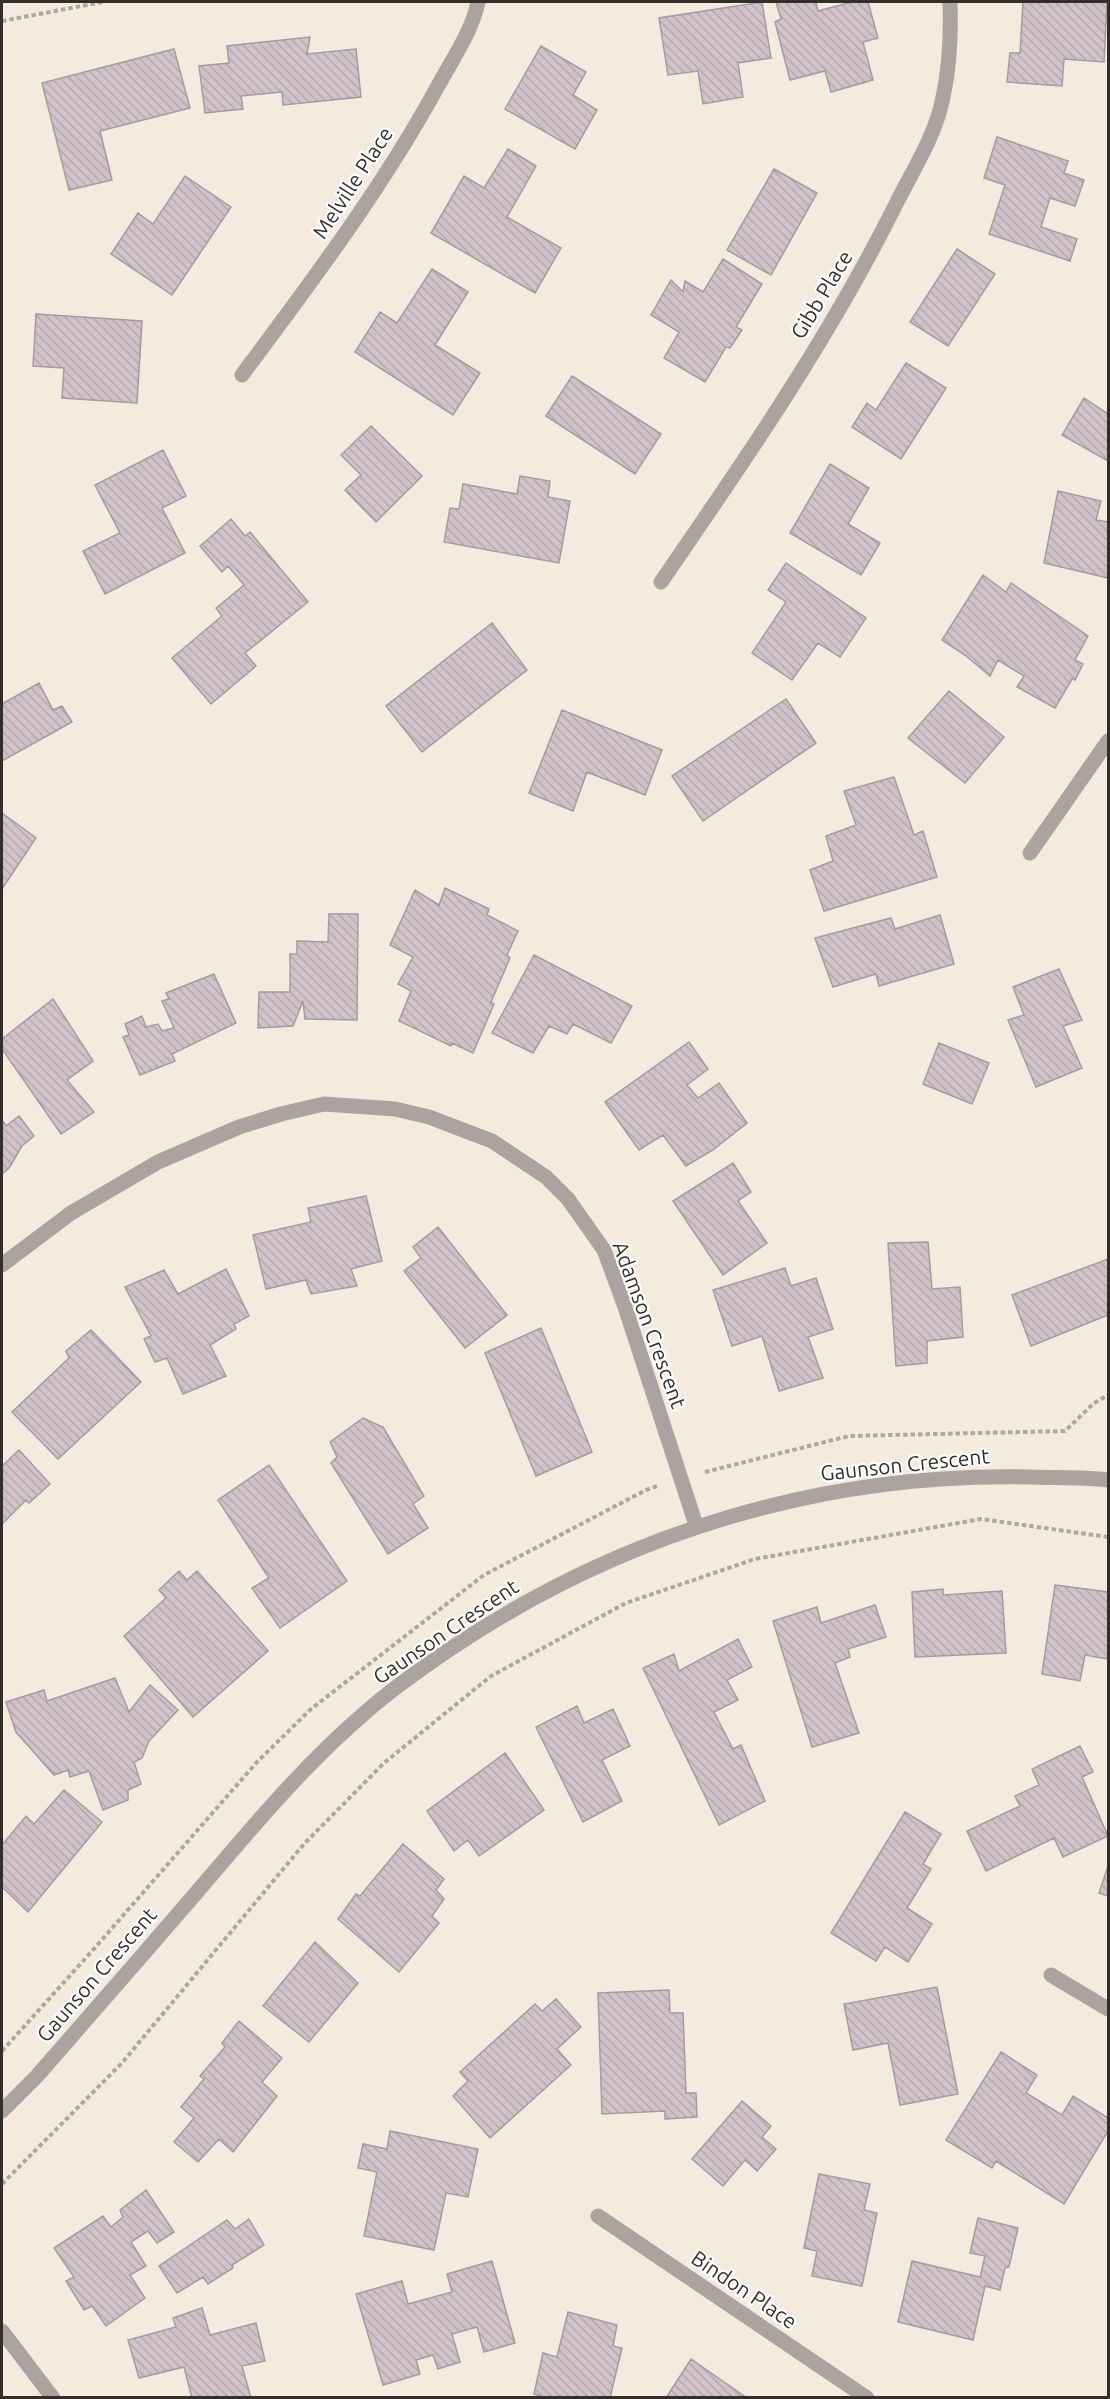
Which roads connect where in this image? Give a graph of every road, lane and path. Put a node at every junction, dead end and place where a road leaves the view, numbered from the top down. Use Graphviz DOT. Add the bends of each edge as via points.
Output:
graph roads {
  1 [pos="103,2"];
  2 [pos="478,2"];
  3 [pos="950,2"];
  4 [pos="2,21"];
  5 [pos="242,375"];
  6 [pos="661,582"];
  7 [pos="1108,741"];
  8 [pos="1030,853"];
  9 [pos="2,1265"];
  10 [pos="1108,1480"];
  11 [pos="696,1525"];
  12 [pos="1108,1537"];
  13 [pos="1051,1975"];
  14 [pos="1108,2009"];
  15 [pos="2,2111"];
  16 [pos="2,2184"];
  17 [pos="598,2216"];
  18 [pos="2,2331"];
  19 [pos="52,2397"];
  20 [pos="867,2397"];
  1 -- 4 [label="path"];
  2 -- 5 [label="street, Melville Place" via="474,21 426,109 338,244"];
  3 -- 6 [label="street, Gibb Place" via="951,35 943,97 934,127 876,244 775,416"];
  7 -- 8 [label="street"];
  9 -- 11 [label="street, Adamson Crescent" via="71,1213 148,1167 239,1127 324,1104 395,1109 429,1117 492,1141 546,1178 568,1199 604,1250"];
  10 -- 11 [label="street, Gaunson Crescent" via="980,1476 866,1486"];
  11 -- 15 [label="street, Gaunson Crescent" via="594,1566 498,1617 408,1677 367,1711 290,1783 38,2076"];
  12 -- 16 [label="path" via="981,1519 755,1559 626,1603 491,1676 384,1763 304,1844 122,2063"];
  13 -- 14 [label="street"];
  17 -- 20 [label="street, Bindon Place"];
  18 -- 19 [label="street"];
}
